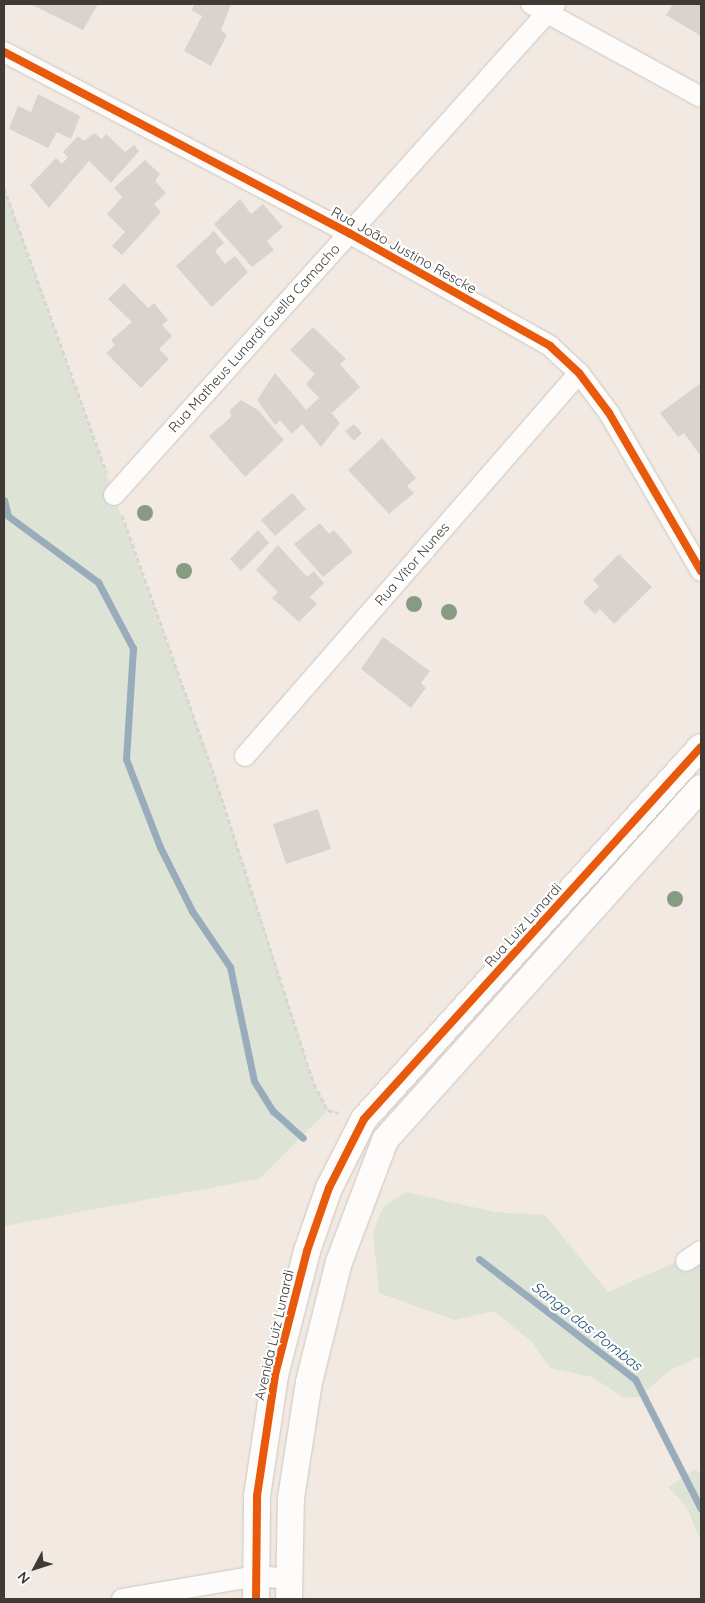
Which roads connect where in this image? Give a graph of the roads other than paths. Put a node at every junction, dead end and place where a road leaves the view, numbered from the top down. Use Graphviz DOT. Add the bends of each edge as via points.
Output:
graph roads {
  1 [pos="545,7"];
  2 [pos="4,52"];
  3 [pos="701,98"];
  4 [pos="349,233"];
  5 [pos="579,373"];
  6 [pos="114,495"];
  7 [pos="701,571"];
  8 [pos="701,747"];
  9 [pos="245,756"];
  10 [pos="701,788"];
  11 [pos="364,1119"];
  12 [pos="385,1140"];
  13 [pos="256,1588"];
  14 [pos="290,1589"];
  15 [pos="122,1599"];
  1 -- 3 [label="street"];
  1 -- 4 [label="street, Rua Matheus Lunardi Guella Camacho"];
  2 -- 4 [label="street, Rua João Justino Rescke"];
  4 -- 5 [label="street, Rua João Justino Rescke" via="550,346"];
  4 -- 6 [label="street, Rua Matheus Lunardi Guella Camacho"];
  5 -- 7 [label="street, Rua João Justino Rescke" via="609,413"];
  5 -- 9 [label="street, Rua Vítor Nunes"];
  8 -- 11 [label="street, Rua Luiz Lunardi"];
  10 -- 12 [label="street"];
  11 -- 12 [label="street"];
  11 -- 13 [label="street, Avenida Luiz Lunardi" via="329,1188 289,1316 264,1443"];
  12 -- 14 [label="street" via="340,1262 309,1382 291,1498"];
  13 -- 14 [label="street"];
  13 -- 15 [label="street"];
}
